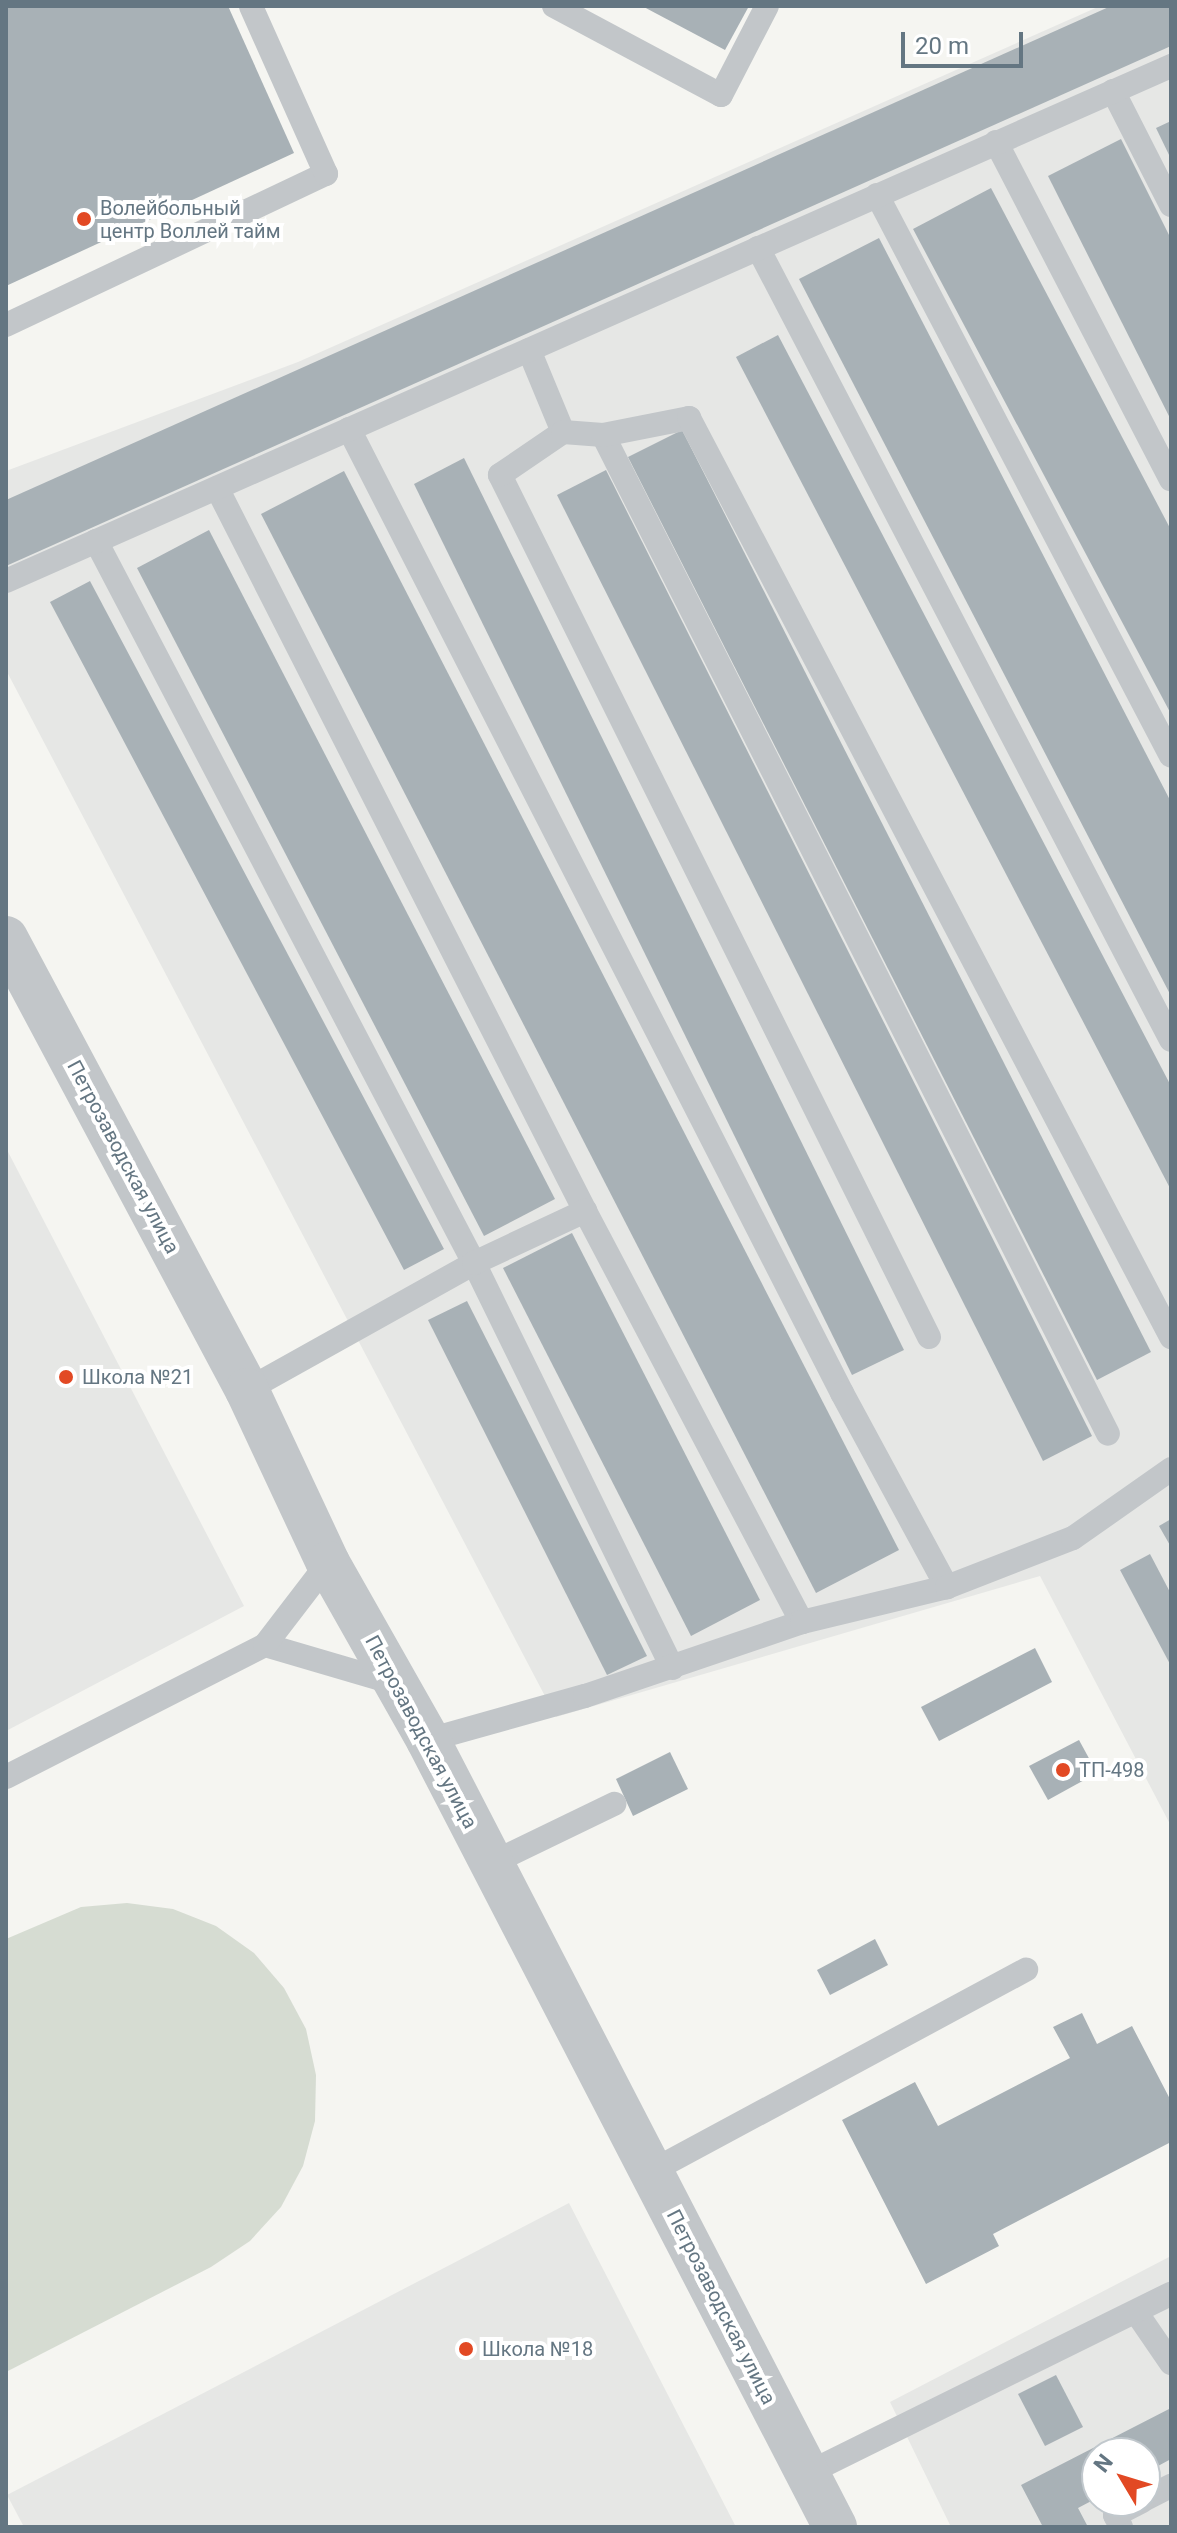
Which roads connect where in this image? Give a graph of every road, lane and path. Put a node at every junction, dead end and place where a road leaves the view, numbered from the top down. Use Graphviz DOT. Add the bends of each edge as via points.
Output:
graph roads {
  1 [pos="251,6"];
  2 [pos="554,6"];
  3 [pos="767,6"];
  4 [pos="1171,66"];
  5 [pos="1113,91"];
  6 [pos="996,142"];
  7 [pos="877,195"];
  8 [pos="1171,205"];
  9 [pos="758,248"];
  10 [pos="6,325"];
  11 [pos="529,350"];
  12 [pos="349,429"];
  13 [pos="563,432"];
  14 [pos="603,435"];
  15 [pos="1171,479"];
  16 [pos="217,488"];
  17 [pos="96,541"];
  18 [pos="6,581"];
  19 [pos="1171,756"];
  20 [pos="6,938"];
  21 [pos="1171,1040"];
  22 [pos="585,1211"];
  23 [pos="474,1263"];
  24 [pos="929,1337"];
  25 [pos="1171,1337"];
  26 [pos="247,1390"];
  27 [pos="1108,1434"];
  28 [pos="1171,1469"];
  29 [pos="328,1563"];
  30 [pos="947,1587"];
  31 [pos="802,1622"];
  32 [pos="265,1645"];
  33 [pos="672,1668"];
  34 [pos="396,1684"];
  35 [pos="428,1740"];
  36 [pos="6,1777"];
  37 [pos="614,1804"];
  38 [pos="492,1863"];
  39 [pos="1026,1970"];
  40 [pos="652,2171"];
  41 [pos="1171,2294"];
  42 [pos="1136,2312"];
  43 [pos="1171,2363"];
  44 [pos="806,2474"];
  45 [pos="835,2527"];
  1 -- 10 [label="lane" via="326,174"];
  2 -- 3 [label="lane" via="721,95"];
  4 -- 5 [label="lane"];
  5 -- 6 [label="lane"];
  5 -- 8 [label="lane"];
  6 -- 7 [label="lane"];
  6 -- 15 [label="lane"];
  7 -- 9 [label="lane"];
  7 -- 19 [label="lane"];
  9 -- 11 [label="lane"];
  9 -- 21 [label="lane"];
  11 -- 12 [label="lane"];
  11 -- 13 [label="lane"];
  12 -- 16 [label="lane"];
  12 -- 30 [label="lane" via="834,1379"];
  13 -- 14 [label="lane"];
  13 -- 24 [label="lane" via="500,475"];
  14 -- 25 [label="lane" via="689,418"];
  14 -- 27 [label="lane"];
  16 -- 17 [label="lane"];
  16 -- 22 [label="lane"];
  17 -- 18 [label="lane"];
  17 -- 23 [label="lane"];
  20 -- 26 [label="street, Петрозаводская улица"];
  22 -- 23 [label="lane"];
  22 -- 31 [label="lane"];
  23 -- 26 [label="lane"];
  23 -- 33 [label="lane"];
  26 -- 29 [label="street, Петрозаводская улица"];
  28 -- 30 [label="lane" via="1073,1538"];
  29 -- 32 [label="lane"];
  29 -- 34 [label="street, Петрозаводская улица"];
  30 -- 31 [label="lane"];
  31 -- 33 [label="lane"];
  32 -- 34 [label="lane"];
  32 -- 36 [label="lane"];
  33 -- 35 [label="lane"];
  34 -- 35 [label="street, Петрозаводская улица"];
  35 -- 38 [label="street, Петрозаводская улица"];
  37 -- 38 [label="lane"];
  38 -- 40 [label="street, Петрозаводская улица"];
  39 -- 40 [label="lane"];
  40 -- 44 [label="street, Петрозаводская улица"];
  41 -- 42 [label="lane"];
  42 -- 43 [label="lane"];
  42 -- 44 [label="lane"];
  44 -- 45 [label="street, Петрозаводская улица"];
}
